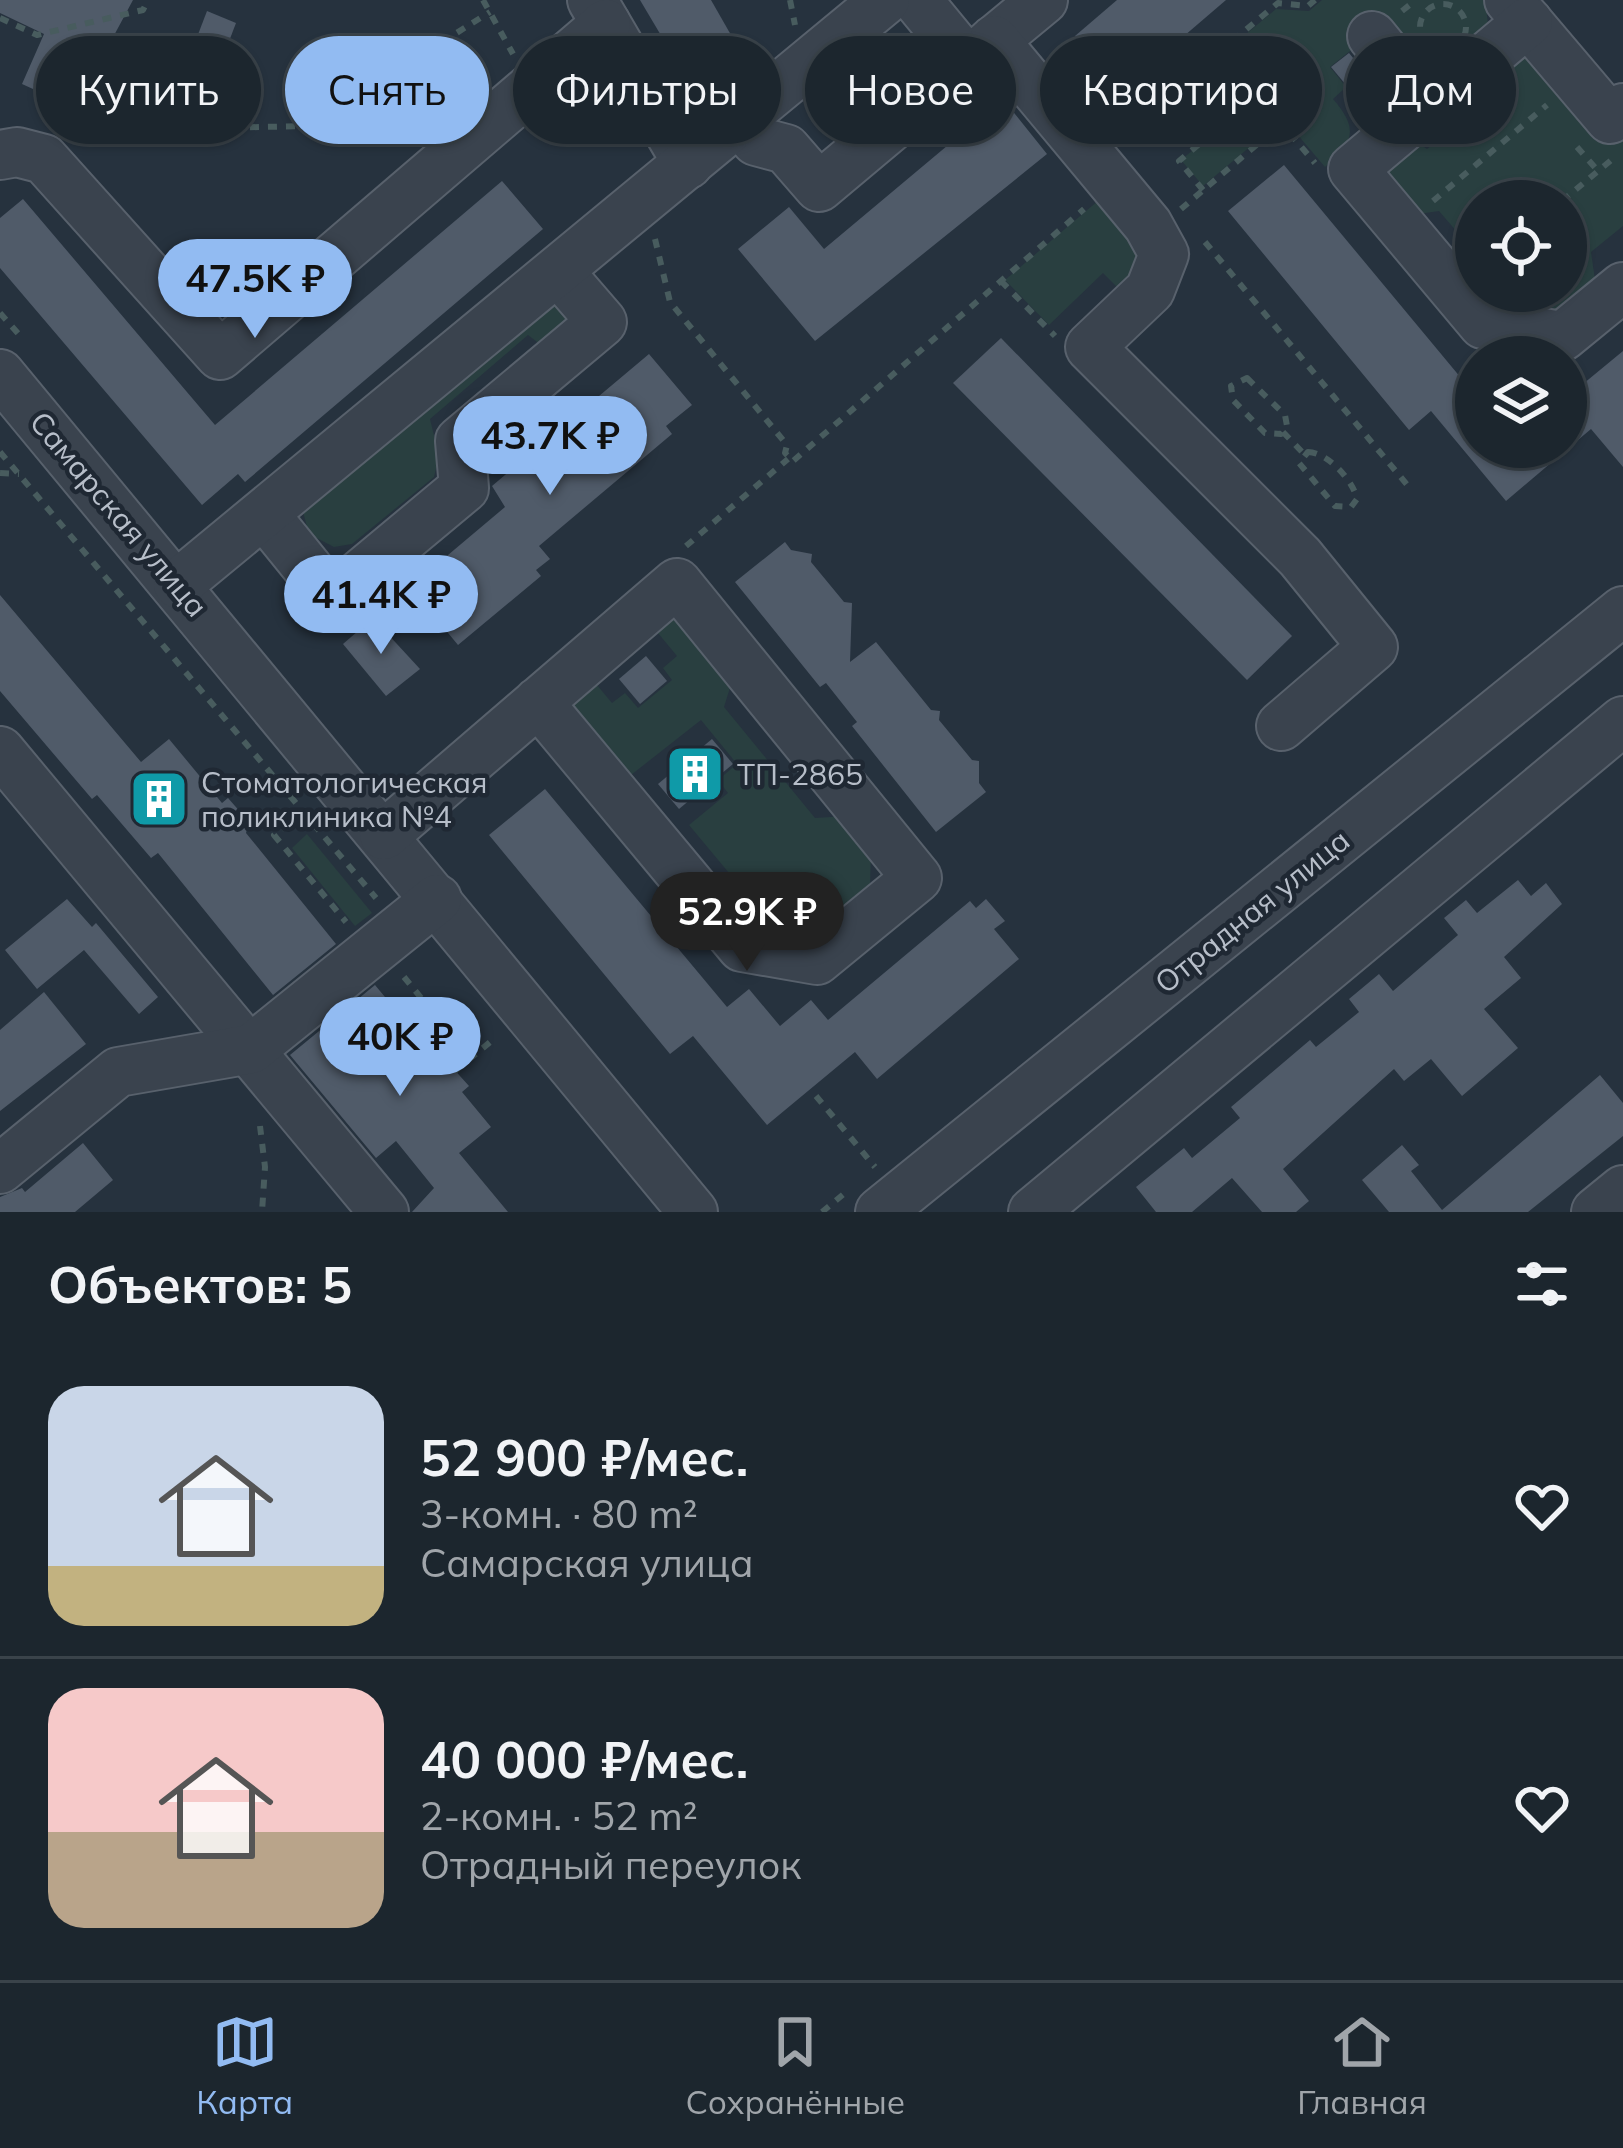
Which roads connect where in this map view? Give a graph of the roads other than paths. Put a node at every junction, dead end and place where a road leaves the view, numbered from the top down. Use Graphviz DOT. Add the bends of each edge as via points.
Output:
graph roads {
  1 [pos="885,0"];
  2 [pos="917,0"];
  3 [pos="1043,0"];
  4 [pos="1519,11"];
  5 [pos="599,12"];
  6 [pos="962,36"];
  7 [pos="999,36"];
  8 [pos="1495,36"];
  9 [pos="1016,85"];
  10 [pos="781,87"];
  11 [pos="1623,108"];
  12 [pos="712,144"];
  13 [pos="769,144"];
  14 [pos="870,144"];
  15 [pos="1384,144"];
  16 [pos="9,153"];
  17 [pos="688,164"];
  18 [pos="558,271"];
  19 [pos="1623,287"];
  20 [pos="0,374"];
  21 [pos="264,514"];
  22 [pos="178,584"];
  23 [pos="1623,611"];
  24 [pos="538,702"];
  25 [pos="1623,721"];
  26 [pos="1281,726"];
  27 [pos="0,751"];
  28 [pos="384,836"];
  29 [pos="397,932"];
  30 [pos="251,1048"];
  31 [pos="0,1169"];
  32 [pos="878,1190"];
  33 [pos="1623,1190"];
  34 [pos="385,1212"];
  35 [pos="693,1212"];
  36 [pos="1033,1212"];
  37 [pos="1596,1212"];
  1 -- 10 [label="street"];
  2 -- 6 [label="street"];
  3 -- 7 [label="street"];
  4 -- 8 [label="street"];
  4 -- 11 [label="street" via="1610,119"];
  5 -- 16 [label="street" via="532,87 220,355 44,159"];
  5 -- 17 [label="street"];
  9 -- 26 [label="street" via="1160,241 1163,266 1150,290 1090,346 1300,557 1373,647"];
  12 -- 17 [label="street"];
  13 -- 14 [label="street" via="786,148 819,187"];
  15 -- 19 [label="street" via="1353,170 1484,324 1563,336"];
  17 -- 18 [label="street"];
  18 -- 21 [label="street"];
  18 -- 21 [label="street" via="602,322 460,441 464,488 332,598"];
  20 -- 22 [label="street, Самарская улица"];
  21 -- 22 [label="street"];
  22 -- 28 [label="street, Самарская улица"];
  23 -- 32 [label="street, Отрадная улица"];
  24 -- 24 [label="street" via="677,583 917,878 817,959 742,947"];
  24 -- 28 [label="street"];
  25 -- 36 [label="street"];
  27 -- 30 [label="street"];
  28 -- 29 [label="street, Самарская улица"];
  29 -- 30 [label="street"];
  29 -- 35 [label="street, Самарская улица"];
  30 -- 31 [label="street" via="118,1072"];
  30 -- 34 [label="street"];
  33 -- 37 [label="street"];
}
